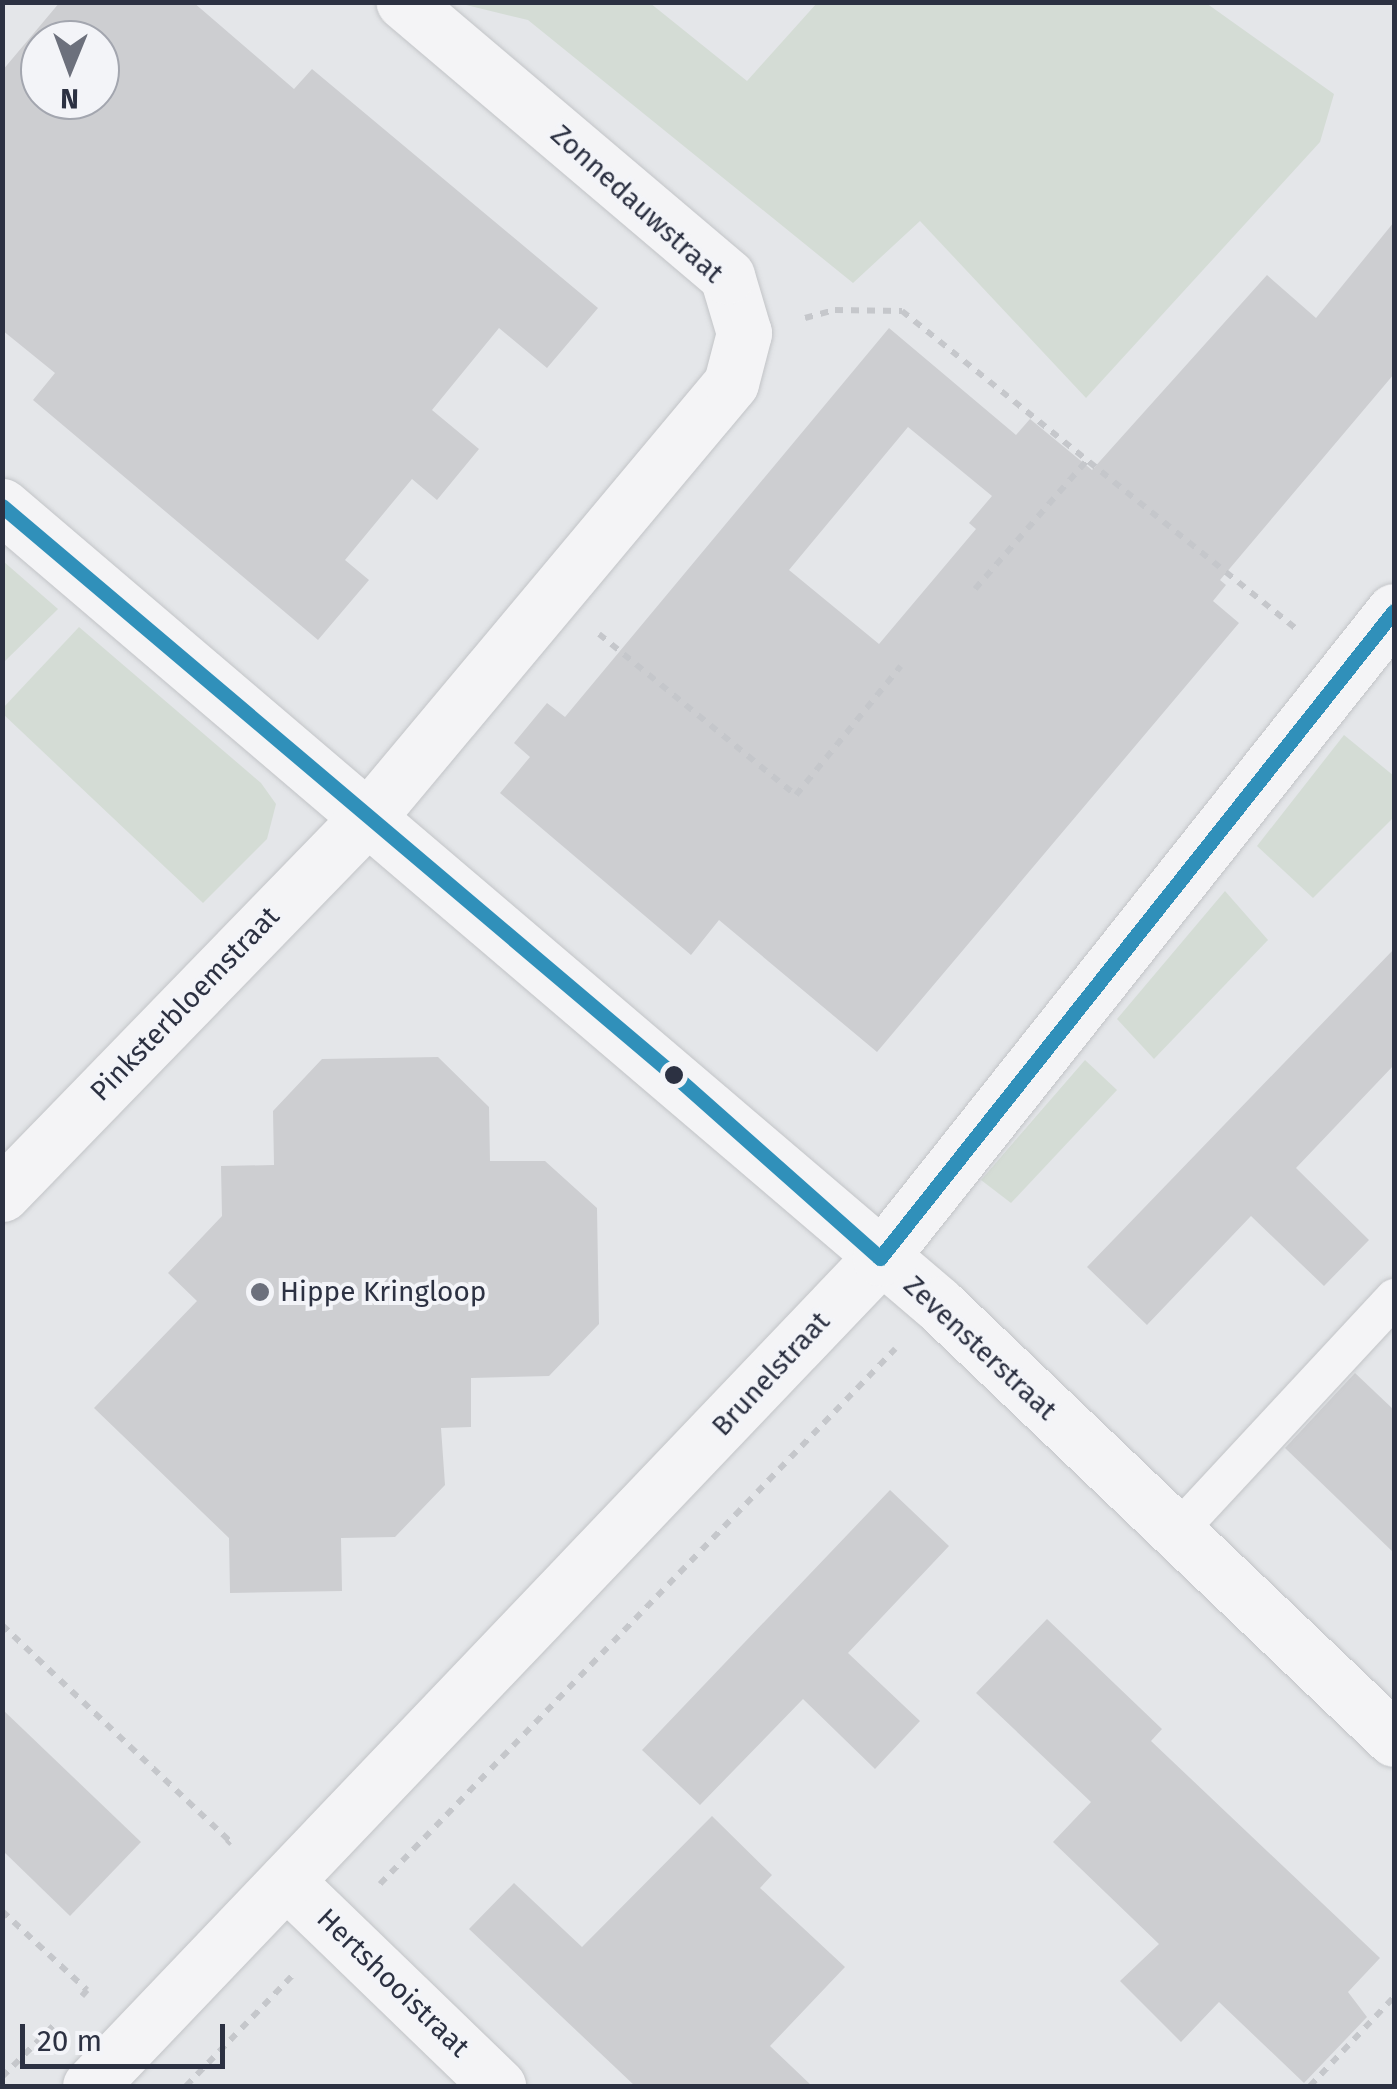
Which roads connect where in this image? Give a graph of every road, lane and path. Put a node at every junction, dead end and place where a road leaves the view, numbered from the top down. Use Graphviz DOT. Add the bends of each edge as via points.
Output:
graph roads {
  1 [pos="404,2"];
  2 [pos="744,333"];
  3 [pos="1087,460"];
  4 [pos="2,506"];
  5 [pos="975,589"];
  6 [pos="552,595"];
  7 [pos="1394,611"];
  8 [pos="901,666"];
  9 [pos="1344,672"];
  10 [pos="369,816"];
  11 [pos="2,1194"];
  12 [pos="880,1258"];
  13 [pos="1394,1298"];
  14 [pos="903,1340"];
  15 [pos="1176,1534"];
  16 [pos="2,1625"];
  17 [pos="1394,1740"];
  18 [pos="218,1854"];
  19 [pos="286,1881"];
  20 [pos="2,1912"];
  21 [pos="337,1928"];
  22 [pos="100,1976"];
  23 [pos="88,1990"];
  24 [pos="1394,1996"];
  25 [pos="75,2002"];
  26 [pos="63,2015"];
  27 [pos="2,2078"];
  28 [pos="90,2086"];
  29 [pos="186,2086"];
  30 [pos="498,2086"];
  31 [pos="1310,2086"];
  1 -- 2 [label="street, Zonnedauwstraat" via="727,276"];
  2 -- 3 [label="path" via="835,310 902,312"];
  2 -- 6 [label="street" via="730,383"];
  3 -- 5 [label="path"];
  3 -- 9 [label="path"];
  4 -- 10 [label="street, Zevensterstraat"];
  6 -- 8 [label="path" via="796,795"];
  6 -- 10 [label="street"];
  7 -- 9 [label="street, Brunelstraat"];
  9 -- 12 [label="street, Brunelstraat"];
  10 -- 11 [label="street, Pinksterbloemstraat"];
  10 -- 12 [label="street, Zevensterstraat"];
  12 -- 15 [label="street, Zevensterstraat" via="938,1304"];
  12 -- 19 [label="street, Brunelstraat"];
  13 -- 15 [label="lane"];
  14 -- 21 [label="path"];
  15 -- 17 [label="street, Zevensterstraat"];
  16 -- 18 [label="path" via="230,1841"];
  19 -- 21 [label="street, Hertshooistraat"];
  19 -- 28 [label="street, Brunelstraat"];
  20 -- 23 [label="path"];
  21 -- 29 [label="path"];
  21 -- 30 [label="street, Hertshooistraat"];
  22 -- 23 [label="path"];
  23 -- 25 [label="path"];
  24 -- 31 [label="path"];
  26 -- 27 [label="path"];
}
